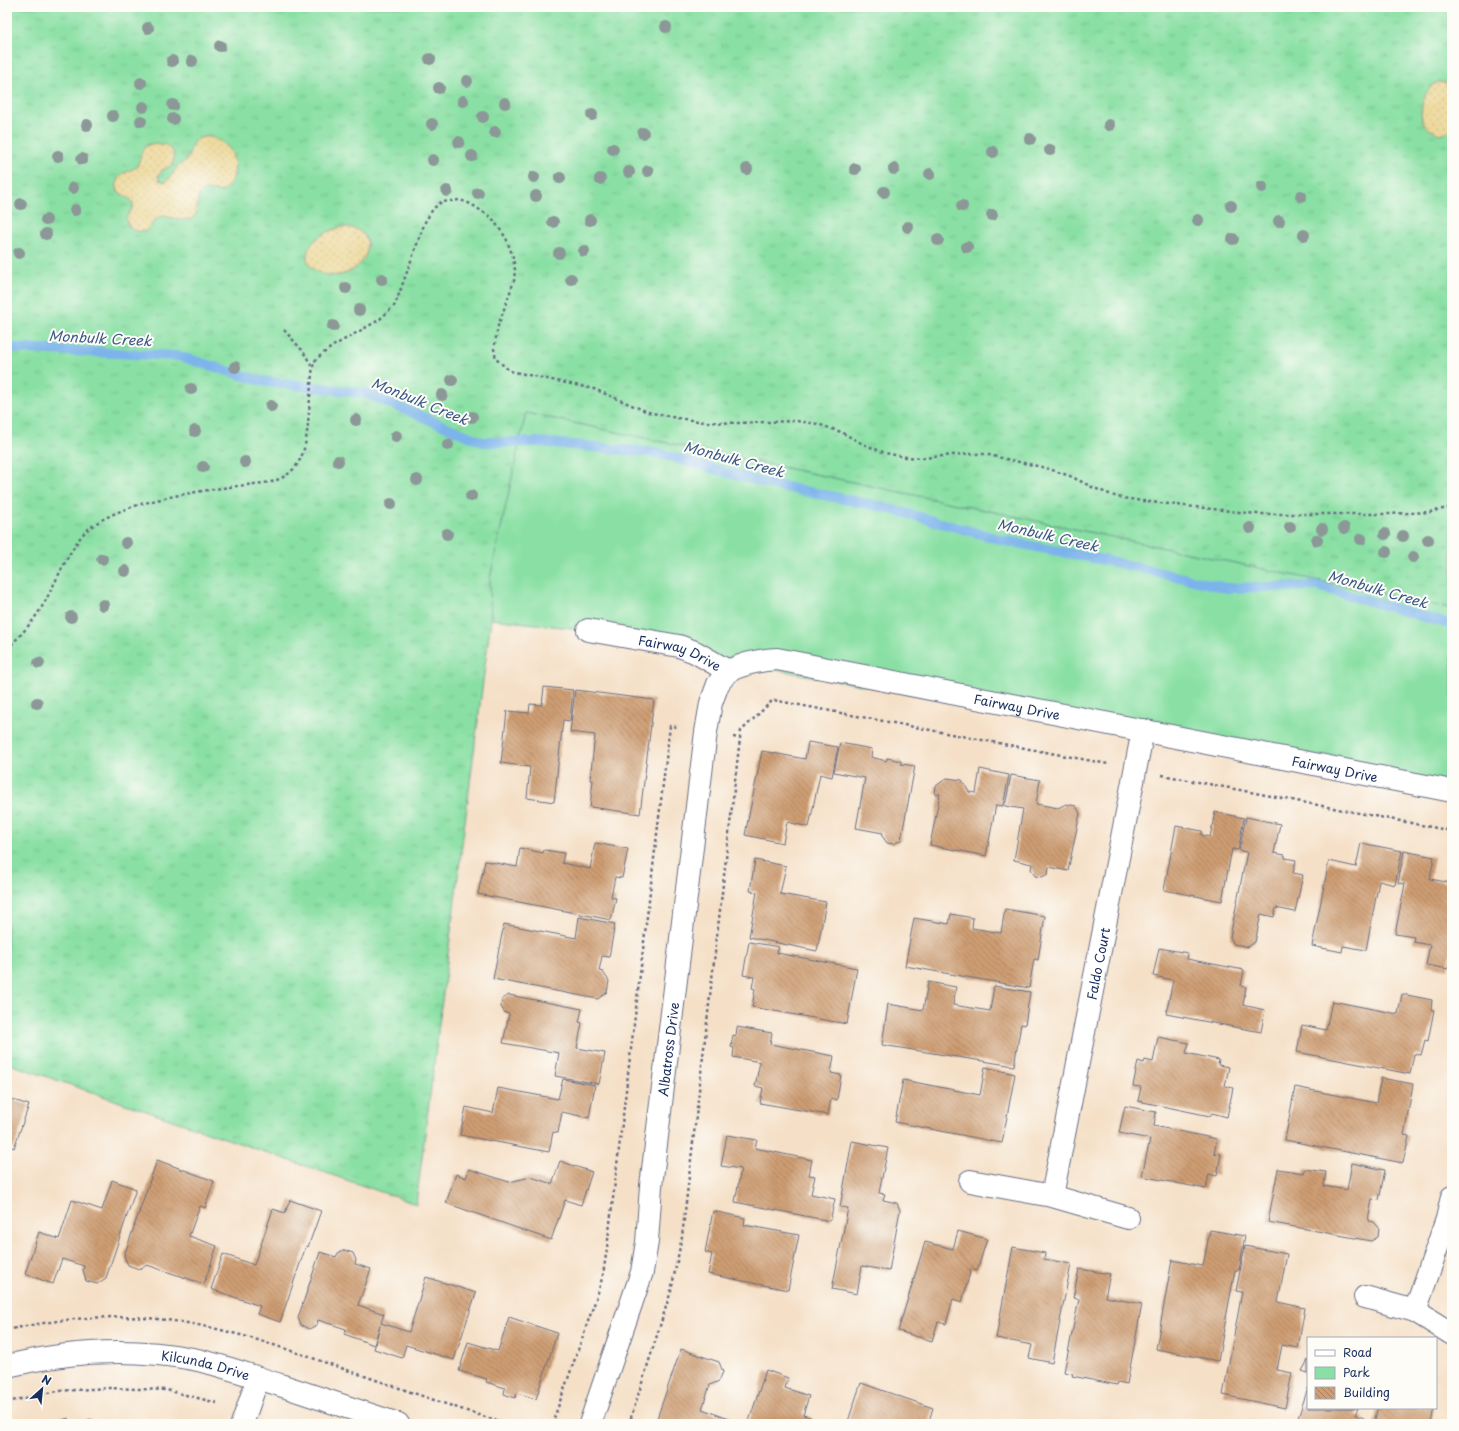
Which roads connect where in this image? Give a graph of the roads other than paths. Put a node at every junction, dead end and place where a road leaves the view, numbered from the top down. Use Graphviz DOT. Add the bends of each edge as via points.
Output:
graph roads {
  1 [pos="588,630"];
  2 [pos="728,671"];
  3 [pos="1143,730"];
  4 [pos="1452,791"];
  5 [pos="970,1181"];
  6 [pos="1052,1196"];
  7 [pos="1452,1197"];
  8 [pos="1128,1218"];
  9 [pos="1365,1297"];
  10 [pos="1415,1311"];
  11 [pos="1452,1334"];
  12 [pos="7,1366"];
  13 [pos="258,1378"];
  14 [pos="242,1424"];
  15 [pos="398,1424"];
  16 [pos="590,1424"];
  1 -- 2 [label="street, Fairway Drive" via="679,646"];
  2 -- 3 [label="street, Fairway Drive" via="746,663 777,659"];
  2 -- 16 [label="street, Albatross Drive" via="718,684 706,732 642,1272"];
  3 -- 4 [label="street, Fairway Drive"];
  3 -- 6 [label="street, Faldo Court"];
  5 -- 6 [label="street"];
  6 -- 8 [label="street"];
  7 -- 10 [label="street" via="1447,1219"];
  9 -- 10 [label="street"];
  10 -- 11 [label="street"];
  12 -- 13 [label="street, Kilcunda Drive" via="35,1359 81,1353 131,1352 194,1360"];
  13 -- 14 [label="street"];
  13 -- 15 [label="street, Kilcunda Drive"];
}
